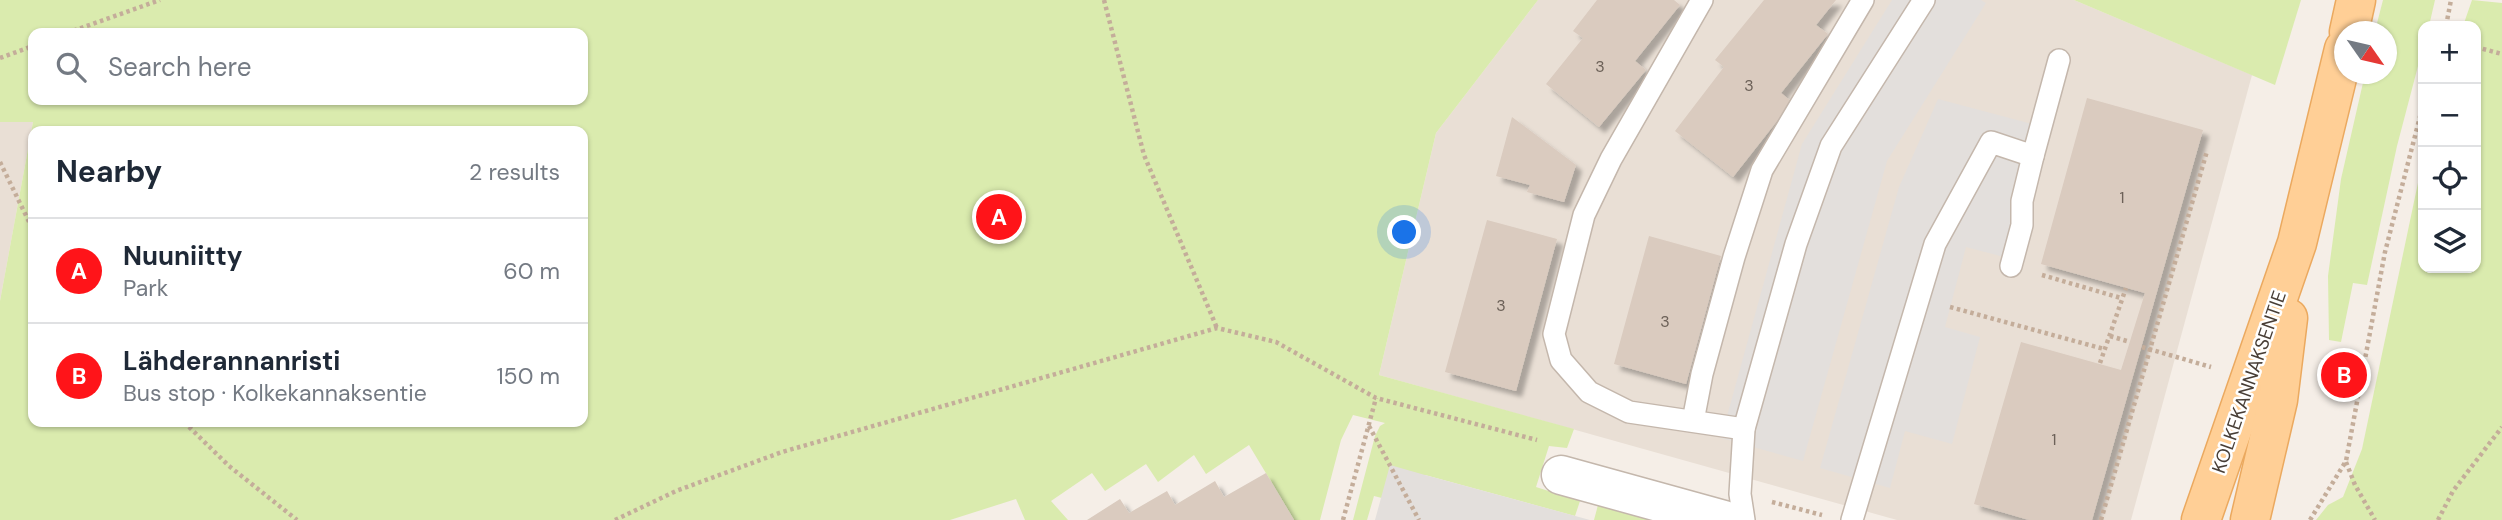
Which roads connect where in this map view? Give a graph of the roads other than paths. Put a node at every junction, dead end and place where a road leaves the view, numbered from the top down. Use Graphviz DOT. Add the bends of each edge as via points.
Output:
graph roads {
  1 [pos="1702,0"];
  2 [pos="1863,0"];
  3 [pos="1924,0"];
  4 [pos="2357,0"];
  5 [pos="2352,21"];
  6 [pos="2059,60"];
  7 [pos="2336,84"];
  8 [pos="2032,156"];
  9 [pos="2297,243"];
  10 [pos="2011,266"];
  11 [pos="1693,421"];
  12 [pos="1744,429"];
  13 [pos="1561,475"];
  14 [pos="1724,520"];
  15 [pos="1744,520"];
  16 [pos="1853,520"];
  17 [pos="2201,520"];
  18 [pos="2250,520"];
  1 -- 11 [label="lane" via="1584,215 1554,334 1562,360 1590,392 1629,412"];
  2 -- 11 [label="lane" via="1762,170 1734,257"];
  3 -- 12 [label="lane" via="1831,146 1796,243"];
  4 -- 5 [label="main road"];
  6 -- 8 [label="lane"];
  7 -- 9 [label="main road, KOLKEKANNAKSENTIE"];
  8 -- 10 [label="lane"];
  8 -- 16 [label="lane" via="1991,142 1935,244"];
  9 -- 17 [label="main road, KOLKEKANNAKSENTIE"];
  9 -- 18 [label="main road, KOLKEKANNAKSENTIE" via="2278,400"];
  11 -- 12 [label="lane"];
  12 -- 15 [label="lane" via="1740,494"];
  13 -- 14 [label="street"];
}
